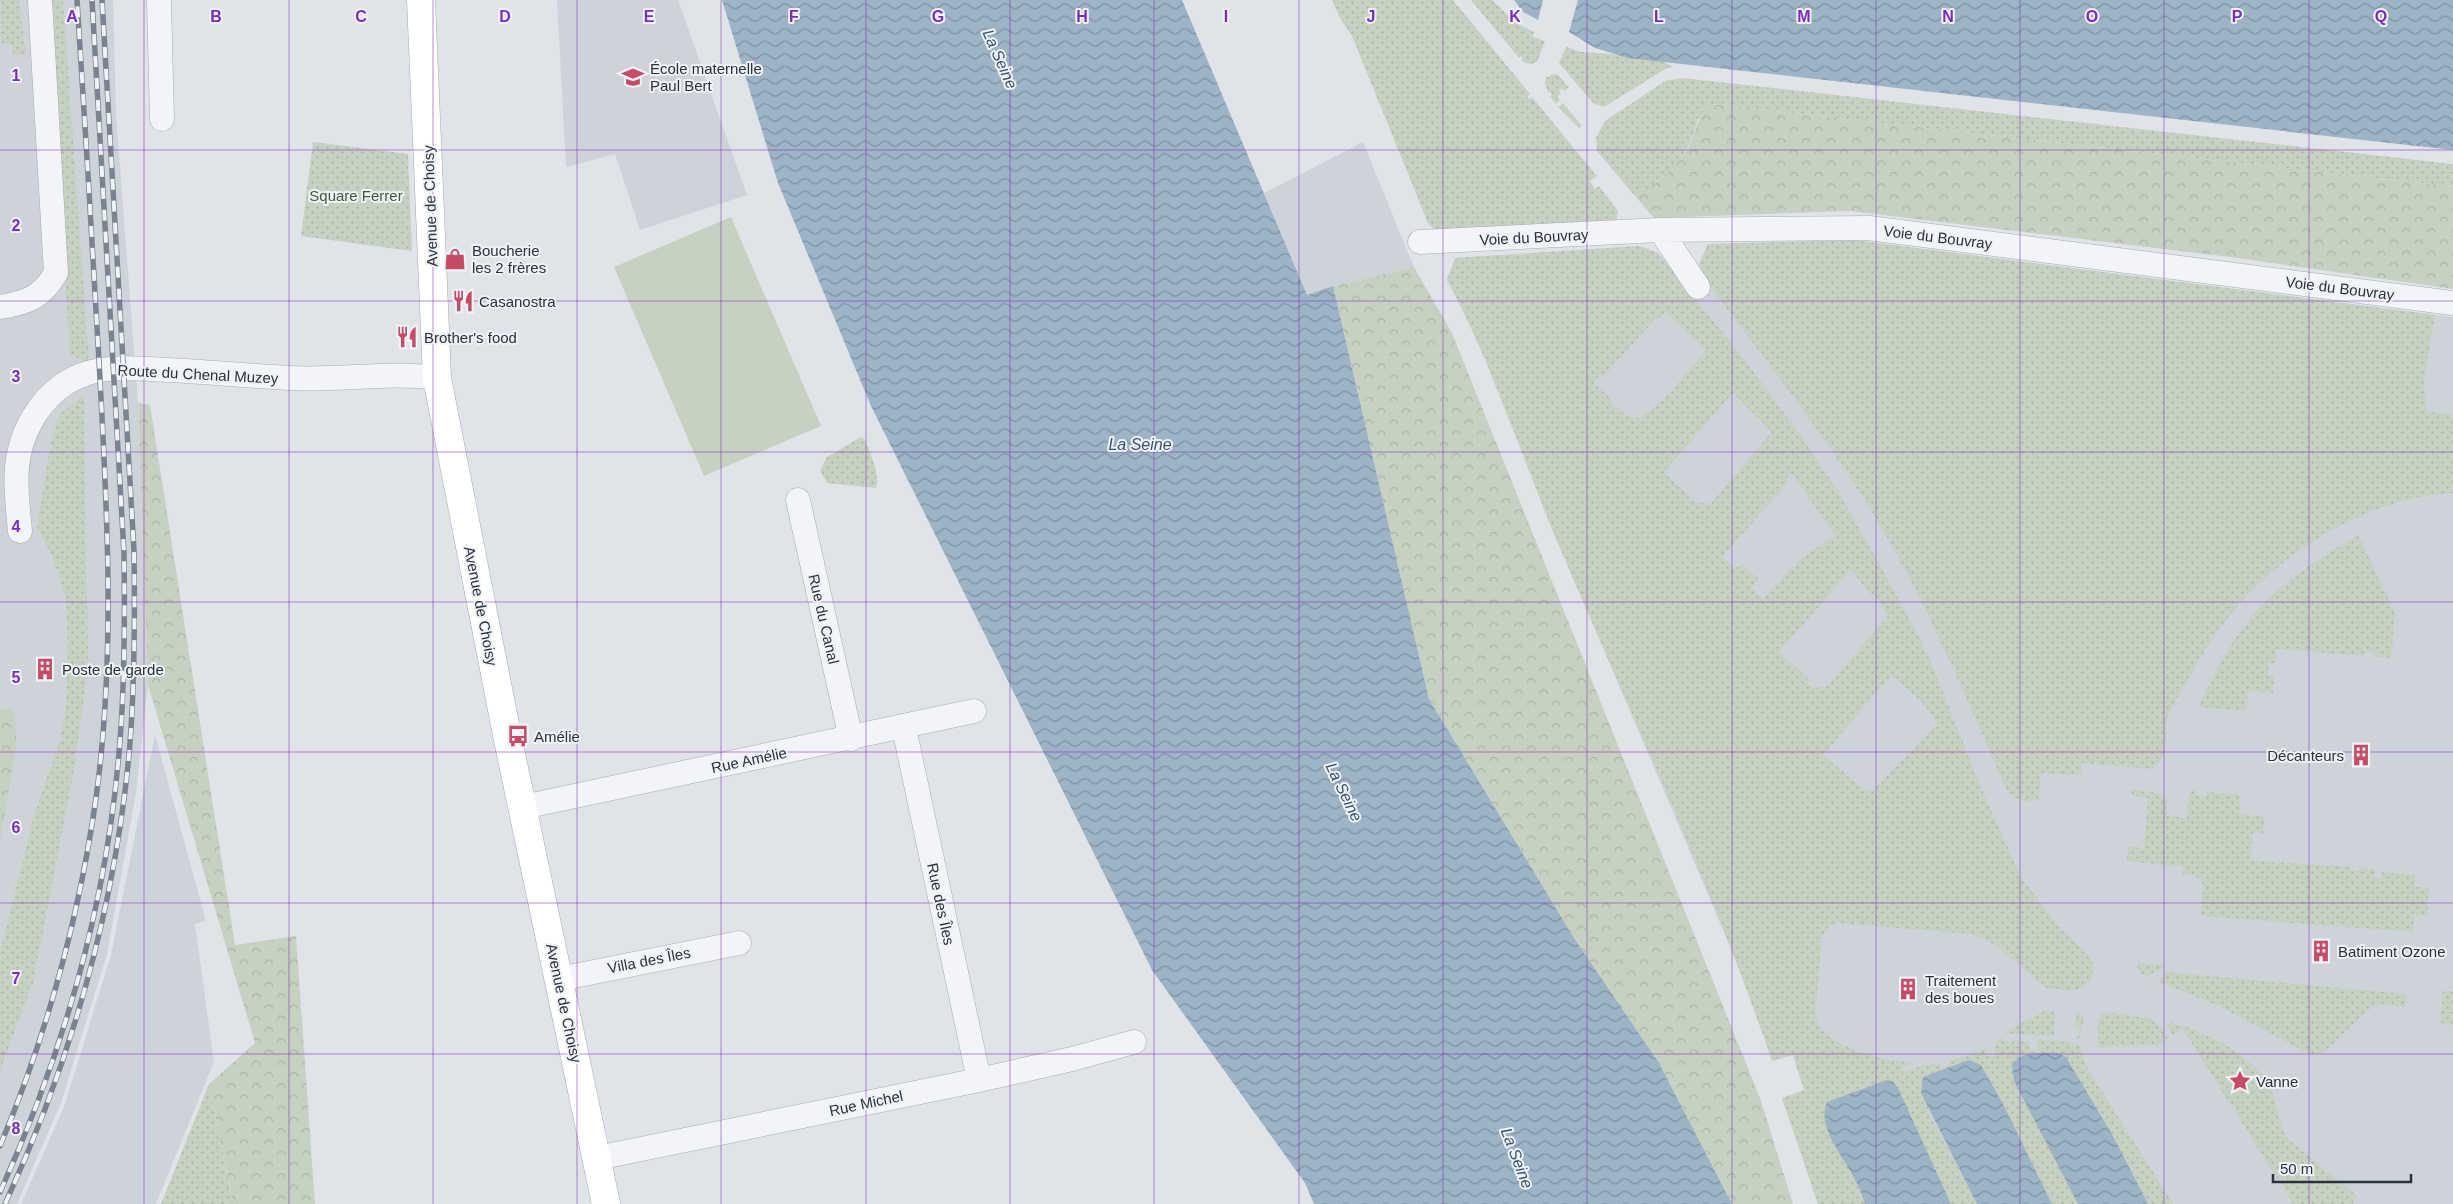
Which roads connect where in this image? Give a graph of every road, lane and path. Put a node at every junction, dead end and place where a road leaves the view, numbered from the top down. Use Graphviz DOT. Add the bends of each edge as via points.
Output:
graph roads {
  1 [pos="40,0"];
  2 [pos="159,0"];
  3 [pos="421,0"];
  4 [pos="162,119"];
  5 [pos="1660,230"];
  6 [pos="1420,242"];
  7 [pos="1698,287"];
  8 [pos="2453,303"];
  9 [pos="0,307"];
  10 [pos="437,378"];
  11 [pos="8,483"];
  12 [pos="798,500"];
  13 [pos="20,531"];
  14 [pos="974,711"];
  15 [pos="904,728"];
  16 [pos="851,739"];
  17 [pos="522,807"];
  18 [pos="739,943"];
  19 [pos="559,979"];
  20 [pos="1134,1042"];
  21 [pos="979,1080"];
  22 [pos="597,1158"];
  23 [pos="606,1204"];
  1 -- 9 [label="street" via="56,273 48,287 34,298"];
  2 -- 4 [label="street"];
  3 -- 10 [label="main road, Avenue de Choisy"];
  5 -- 6 [label="street, Voie du Bouvray"];
  5 -- 7 [label="street"];
  5 -- 8 [label="street, Voie du Bouvray" via="1869,228"];
  10 -- 11 [label="street, Route du Chenal Muzey" via="414,374 289,378 142,368 86,373 63,384 40,406 24,434 17,466"];
  10 -- 17 [label="main road, Avenue de Choisy"];
  11 -- 13 [label="street, Route du Chenal Muzey"];
  12 -- 16 [label="street, Rue du Canal"];
  14 -- 15 [label="street, Rue Amélie"];
  15 -- 16 [label="street, Rue Amélie"];
  15 -- 21 [label="street, Rue des Îles"];
  16 -- 17 [label="street, Rue Amélie"];
  17 -- 19 [label="main road, Avenue de Choisy"];
  18 -- 19 [label="street, Villa des Îles"];
  19 -- 22 [label="main road, Avenue de Choisy"];
  20 -- 21 [label="street, Rue Michel"];
  21 -- 22 [label="street, Rue Michel"];
  22 -- 23 [label="main road, Avenue de Choisy"];
}
